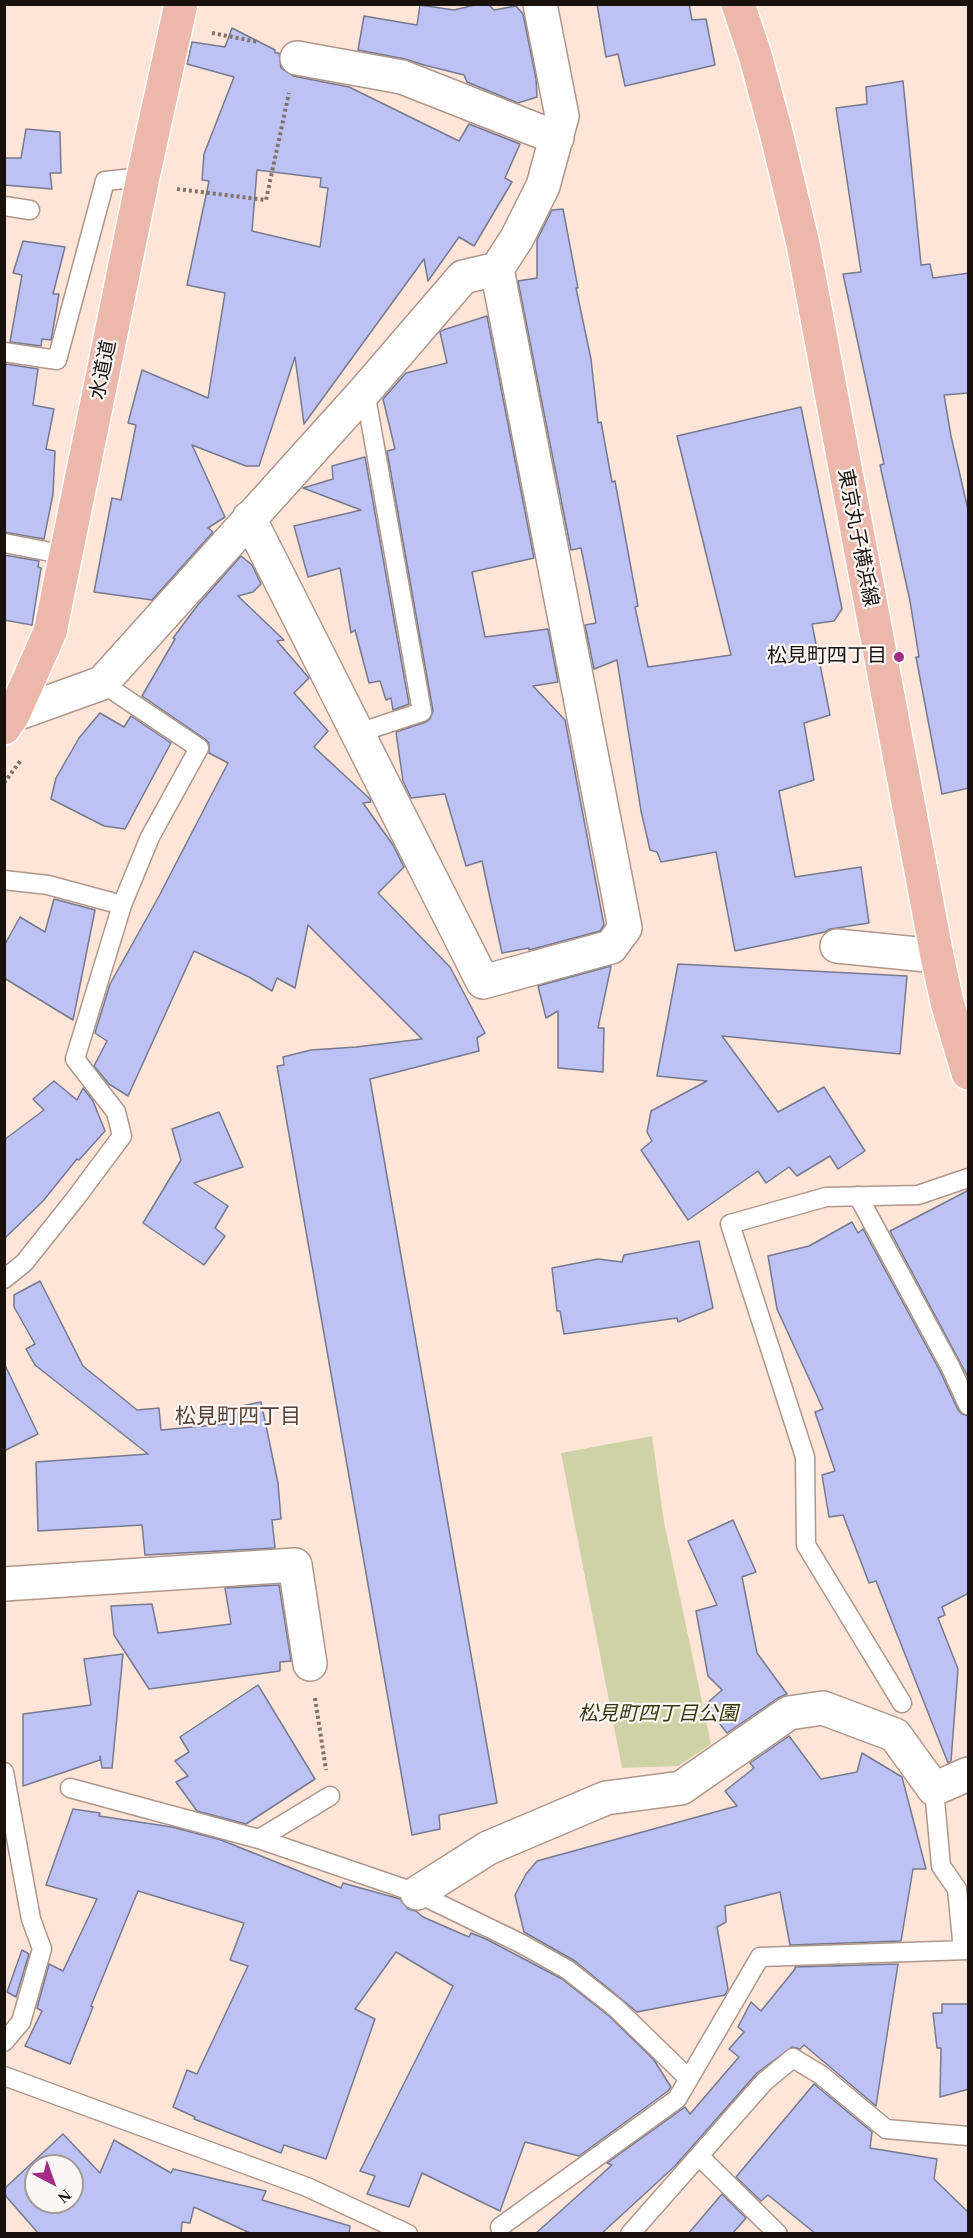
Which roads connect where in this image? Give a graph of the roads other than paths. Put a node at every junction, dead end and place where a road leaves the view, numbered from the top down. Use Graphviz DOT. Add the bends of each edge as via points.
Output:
graph roads {
  1 [pos="181,4"];
  2 [pos="540,4"];
  3 [pos="738,4"];
  4 [pos="297,58"];
  5 [pos="557,138"];
  6 [pos="155,182"];
  7 [pos="4,206"];
  8 [pos="30,210"];
  9 [pos="497,269"];
  10 [pos="4,352"];
  11 [pos="365,391"];
  12 [pos="249,518"];
  13 [pos="4,543"];
  14 [pos="66,555"];
  15 [pos="102,683"];
  16 [pos="9,721"];
  17 [pos="357,733"];
  18 [pos="4,880"];
  19 [pos="122,905"];
  20 [pos="837,946"];
  21 [pos="937,956"];
  22 [pos="969,1073"];
  23 [pos="969,1178"];
  24 [pos="858,1196"];
  25 [pos="4,1279"];
  26 [pos="969,1405"];
  27 [pos="4,1584"];
  28 [pos="310,1664"];
  29 [pos="902,1702"];
  30 [pos="4,1772"];
  31 [pos="969,1774"];
  32 [pos="70,1788"];
  33 [pos="934,1789"];
  34 [pos="330,1796"];
  35 [pos="259,1839"];
  36 [pos="417,1893"];
  37 [pos="966,1950"];
  38 [pos="4,2042"];
  39 [pos="4,2076"];
  40 [pos="688,2078"];
  41 [pos="969,2136"];
  42 [pos="699,2156"];
  43 [pos="500,2227"];
  44 [pos="408,2234"];
  45 [pos="630,2234"];
  46 [pos="778,2234"];
  1 -- 6 [label="main road, 水道道"];
  2 -- 5 [label="street" via="562,116"];
  3 -- 21 [label="main road, 東京丸子横浜線" via="776,132 802,244"];
  4 -- 5 [label="street" via="402,77"];
  5 -- 9 [label="street" via="543,186"];
  6 -- 10 [label="lane" via="105,181 57,360"];
  6 -- 14 [label="main road, 水道道"];
  7 -- 8 [label="lane"];
  9 -- 11 [label="street" via="463,277"];
  9 -- 17 [label="street" via="625,928 610,947 483,982"];
  11 -- 12 [label="street"];
  11 -- 17 [label="lane" via="422,712"];
  12 -- 15 [label="street"];
  12 -- 17 [label="street"];
  13 -- 14 [label="lane"];
  14 -- 16 [label="main road, 水道道" via="50,632"];
  15 -- 16 [label="street"];
  15 -- 19 [label="lane" via="199,748 150,837"];
  18 -- 19 [label="lane" via="48,885"];
  19 -- 25 [label="lane" via="75,1059 117,1112 122,1136 24,1263"];
  20 -- 21 [label="street"];
  21 -- 22 [label="main road, 東京丸子横浜線"];
  23 -- 24 [label="lane" via="918,1195"];
  24 -- 26 [label="lane"];
  24 -- 29 [label="lane" via="826,1197 730,1224 805,1457 806,1545"];
  27 -- 28 [label="street" via="296,1565"];
  30 -- 38 [label="lane" via="31,1919 42,1949 21,2022"];
  31 -- 33 [label="street"];
  32 -- 35 [label="lane"];
  33 -- 36 [label="street" via="895,1735 823,1708 789,1713 681,1788 606,1798 488,1848"];
  33 -- 37 [label="lane" via="941,1866 957,1889"];
  34 -- 35 [label="lane"];
  35 -- 36 [label="lane"];
  36 -- 40 [label="lane" via="568,1970 616,2008"];
  37 -- 40 [label="lane" via="760,1957"];
  39 -- 44 [label="lane" via="307,2187"];
  40 -- 43 [label="lane" via="677,2099"];
  41 -- 42 [label="lane" via="886,2129 821,2075 793,2058 764,2082"];
  42 -- 45 [label="lane"];
  42 -- 46 [label="lane"];
}
